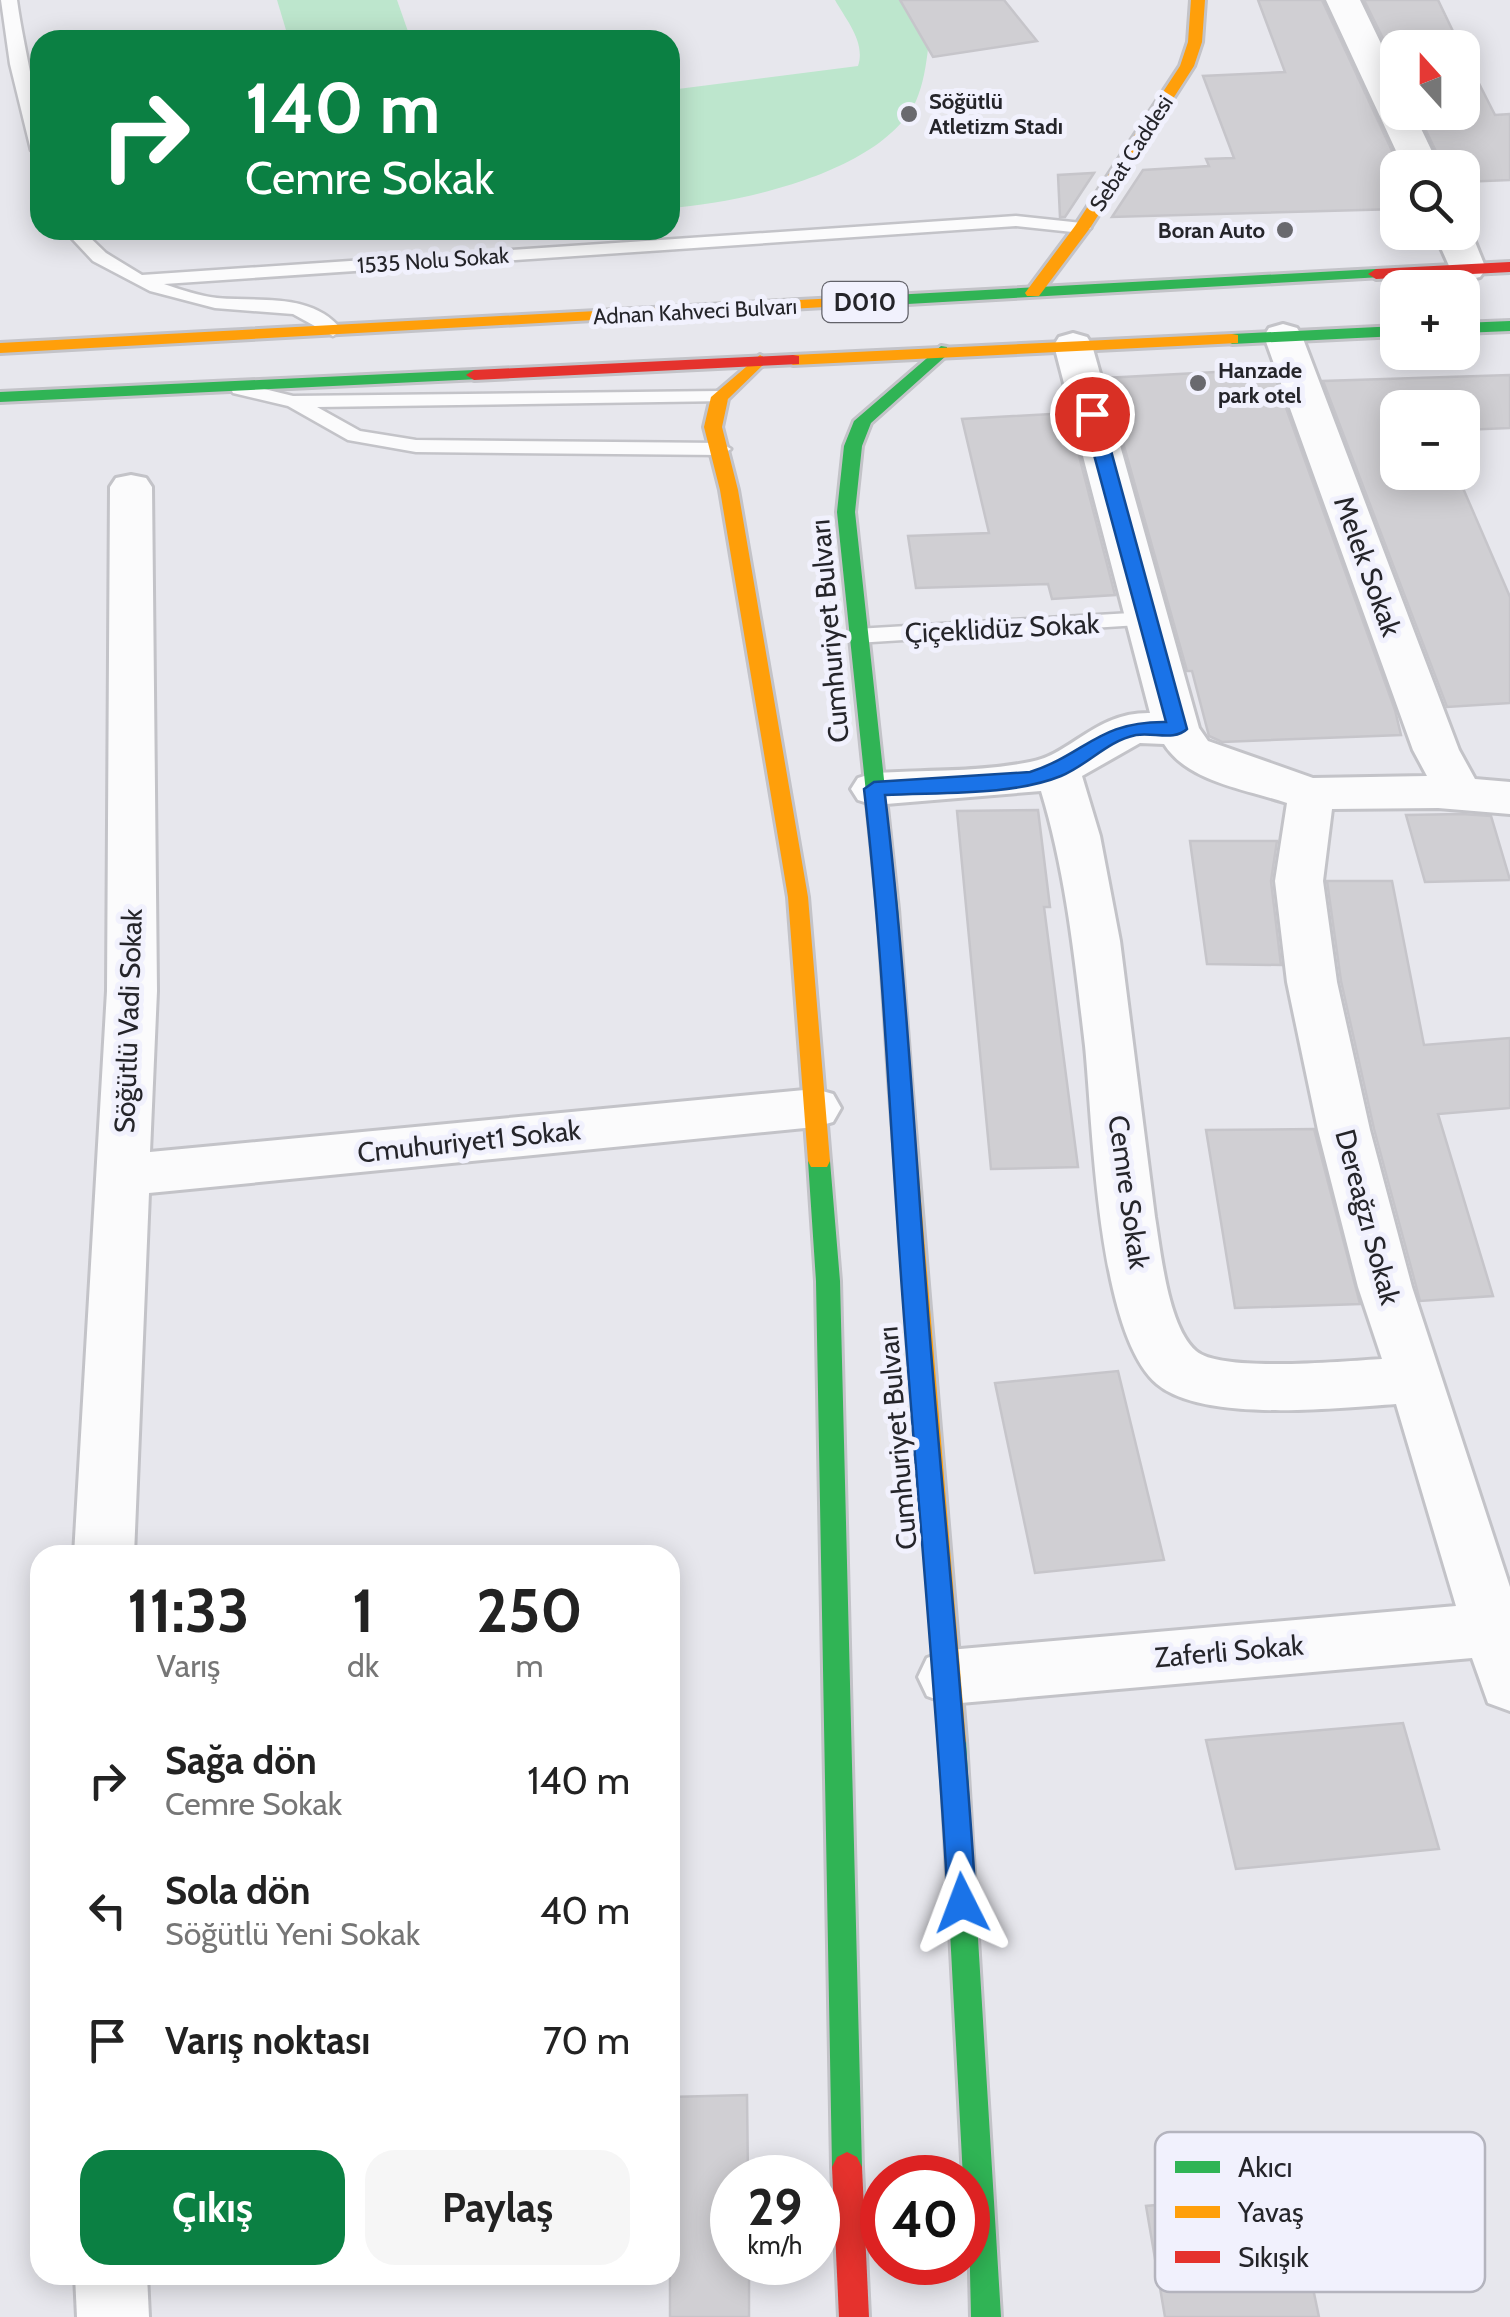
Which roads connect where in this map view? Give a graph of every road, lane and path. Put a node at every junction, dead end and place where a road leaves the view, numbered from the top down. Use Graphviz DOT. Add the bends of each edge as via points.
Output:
graph roads {
  1 [pos="9,0"];
  2 [pos="1198,0"];
  3 [pos="1343,0"];
  4 [pos="30,111"];
  5 [pos="1414,150"];
  6 [pos="1082,228"];
  7 [pos="83,240"];
  8 [pos="1459,250"];
  9 [pos="1510,267"];
  10 [pos="1467,270"];
  11 [pos="1380,275"];
  12 [pos="143,280"];
  13 [pos="1033,293"];
  14 [pos="1510,326"];
  15 [pos="1480,327"];
  16 [pos="333,330"];
  17 [pos="1380,332"];
  18 [pos="1284,336"];
  19 [pos="1074,346"];
  20 [pos="0,348"];
  21 [pos="941,352"];
  22 [pos="760,360"];
  23 [pos="215,384"];
  24 [pos="0,397"];
  25 [pos="720,397"];
  26 [pos="293,402"];
  27 [pos="721,448"];
  28 [pos="130,487"];
  29 [pos="1148,619"];
  30 [pos="856,636"];
  31 [pos="1177,729"];
  32 [pos="1057,770"];
  33 [pos="874,789"];
  34 [pos="1311,794"];
  35 [pos="1460,794"];
  36 [pos="1510,798"];
  37 [pos="815,1108"];
  38 [pos="122,1175"];
  39 [pos="1417,1380"];
  40 [pos="104,1545"];
  41 [pos="1504,1647"];
  42 [pos="949,1677"];
  43 [pos="112,2285"];
  44 [pos="114,2317"];
  45 [pos="854,2317"];
  46 [pos="986,2317"];
  1 -- 4 [label="lane"];
  2 -- 6 [label="main road, Sebat Caddesi" via="1187,66"];
  3 -- 5 [label="street"];
  6 -- 12 [label="lane, 1535 Nolu Sokak" via="1016,221"];
  6 -- 13 [label="main road, Sebat Caddesi"];
  7 -- 12 [label="lane" via="108,266"];
  8 -- 10 [label="street"];
  9 -- 10 [label="main road, Adnan Kahveci Bulvarı / D010"];
  11 -- 13 [label="main road, Adnan Kahveci Bulvarı / D010"];
  12 -- 16 [label="lane" via="213,302 310,313"];
  13 -- 16 [label="main road, Adnan Kahveci Bulvarı / D010"];
  14 -- 15 [label="main road"];
  16 -- 20 [label="main road, Adnan Kahveci Bulvarı / D010"];
  17 -- 18 [label="main road, Adnan Kahveci Bulvarı / D010"];
  18 -- 19 [label="main road, Adnan Kahveci Bulvarı / D010"];
  18 -- 35 [label="street, Melek Sokak" via="1436,750"];
  19 -- 21 [label="main road, Adnan Kahveci Bulvarı / D010"];
  19 -- 29 [label="street"];
  21 -- 22 [label="main road, Adnan Kahveci Bulvarı / D010"];
  21 -- 30 [label="main road, Cumhuriyet Bulvarı" via="863,421 853,446 846,512"];
  22 -- 23 [label="main road, Adnan Kahveci Bulvarı / D010"];
  22 -- 25 [label="main road"];
  23 -- 24 [label="main road, Adnan Kahveci Bulvarı / D010"];
  23 -- 26 [label="lane"];
  25 -- 26 [label="lane"];
  25 -- 27 [label="main road" via="713,428"];
  26 -- 27 [label="lane" via="355,436 416,446"];
  27 -- 37 [label="main road" via="798,897"];
  28 -- 38 [label="street, Söğütlü Vadi Sokak" via="132,991"];
  29 -- 30 [label="lane, Çiçeklidüz Sokak"];
  29 -- 31 [label="street"];
  30 -- 33 [label="main road, Cumhuriyet Bulvarı"];
  31 -- 32 [label="street" via="1137,728"];
  31 -- 34 [label="street" via="1192,752 1211,762"];
  32 -- 33 [label="street" via="1031,778"];
  32 -- 39 [label="street, Cemre Sokak" via="1070,804 1110,1046 1131,1234 1155,1338 1176,1368 1218,1383"];
  33 -- 42 [label="main road, Cumhuriyet Bulvarı"];
  34 -- 35 [label="street"];
  34 -- 39 [label="street, Dereağzı Sokak" via="1299,881 1312,982 1385,1287"];
  35 -- 36 [label="street"];
  37 -- 38 [label="street, Cmuhuriyet1 Sokak"];
  37 -- 45 [label="main road" via="828,1281 842,2075"];
  38 -- 40 [label="street, Söğütlü Vadi Sokak"];
  39 -- 41 [label="street, Dereağzı Sokak"];
  41 -- 42 [label="street, Zaferli Sokak"];
  42 -- 46 [label="main road, Cumhuriyet Bulvarı"];
  43 -- 44 [label="street"];
}
